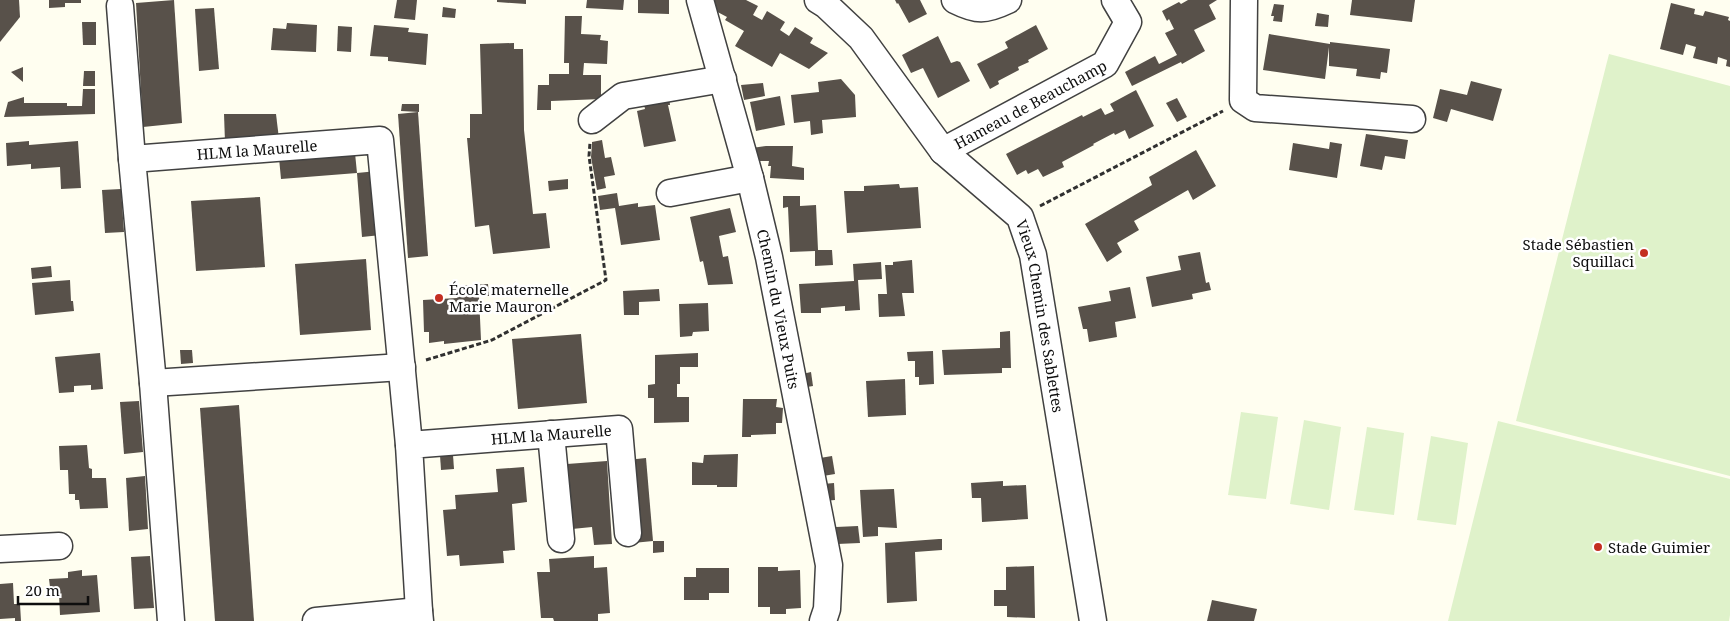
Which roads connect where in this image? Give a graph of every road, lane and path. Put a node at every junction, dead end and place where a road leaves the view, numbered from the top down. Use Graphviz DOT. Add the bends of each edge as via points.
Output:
graph roads {
  1 [pos="700,0"];
  2 [pos="818,0"];
  3 [pos="955,0"];
  4 [pos="1008,0"];
  5 [pos="1115,0"];
  6 [pos="1244,0"];
  7 [pos="120,6"];
  8 [pos="723,78"];
  9 [pos="1244,100"];
  10 [pos="1412,119"];
  11 [pos="592,120"];
  12 [pos="943,151"];
  13 [pos="132,159"];
  14 [pos="750,178"];
  15 [pos="670,193"];
  16 [pos="1020,217"];
  17 [pos="402,367"];
  18 [pos="153,383"];
  19 [pos="551,434"];
  20 [pos="409,445"];
  21 [pos="628,533"];
  22 [pos="561,539"];
  23 [pos="59,546"];
  24 [pos="0,549"];
  25 [pos="420,616"];
  26 [pos="171,621"];
  27 [pos="316,621"];
  28 [pos="823,621"];
  29 [pos="1093,621"];
  1 -- 8 [label="street, Chemin du Vieux Puits"];
  2 -- 12 [label="street, Vieux Chemin des Sablettes" via="861,38"];
  3 -- 4 [label="street" via="975,9 989,8"];
  5 -- 12 [label="street, Hameau de Beauchamp" via="1128,22 1105,64"];
  6 -- 9 [label="street"];
  7 -- 13 [label="street"];
  8 -- 11 [label="street" via="623,96"];
  8 -- 14 [label="street, Chemin du Vieux Puits"];
  9 -- 10 [label="street" via="1255,108"];
  9 -- 16 [label="path"];
  11 -- 17 [label="path" via="589,156 606,280 492,340"];
  12 -- 16 [label="street, Vieux Chemin des Sablettes"];
  13 -- 17 [label="street, HLM la Maurelle" via="380,140"];
  13 -- 18 [label="street"];
  14 -- 15 [label="street"];
  14 -- 28 [label="street, Chemin du Vieux Puits" via="769,257 829,566"];
  16 -- 29 [label="street, Vieux Chemin des Sablettes" via="1033,255"];
  17 -- 18 [label="street"];
  17 -- 20 [label="street, HLM la Maurelle"];
  18 -- 26 [label="street"];
  19 -- 20 [label="street, HLM la Maurelle"];
  19 -- 21 [label="street, HLM la Maurelle" via="619,429"];
  19 -- 22 [label="street"];
  20 -- 25 [label="street, HLM la Maurelle"];
  23 -- 24 [label="street"];
  25 -- 27 [label="street, HLM la Maurelle"];
}
